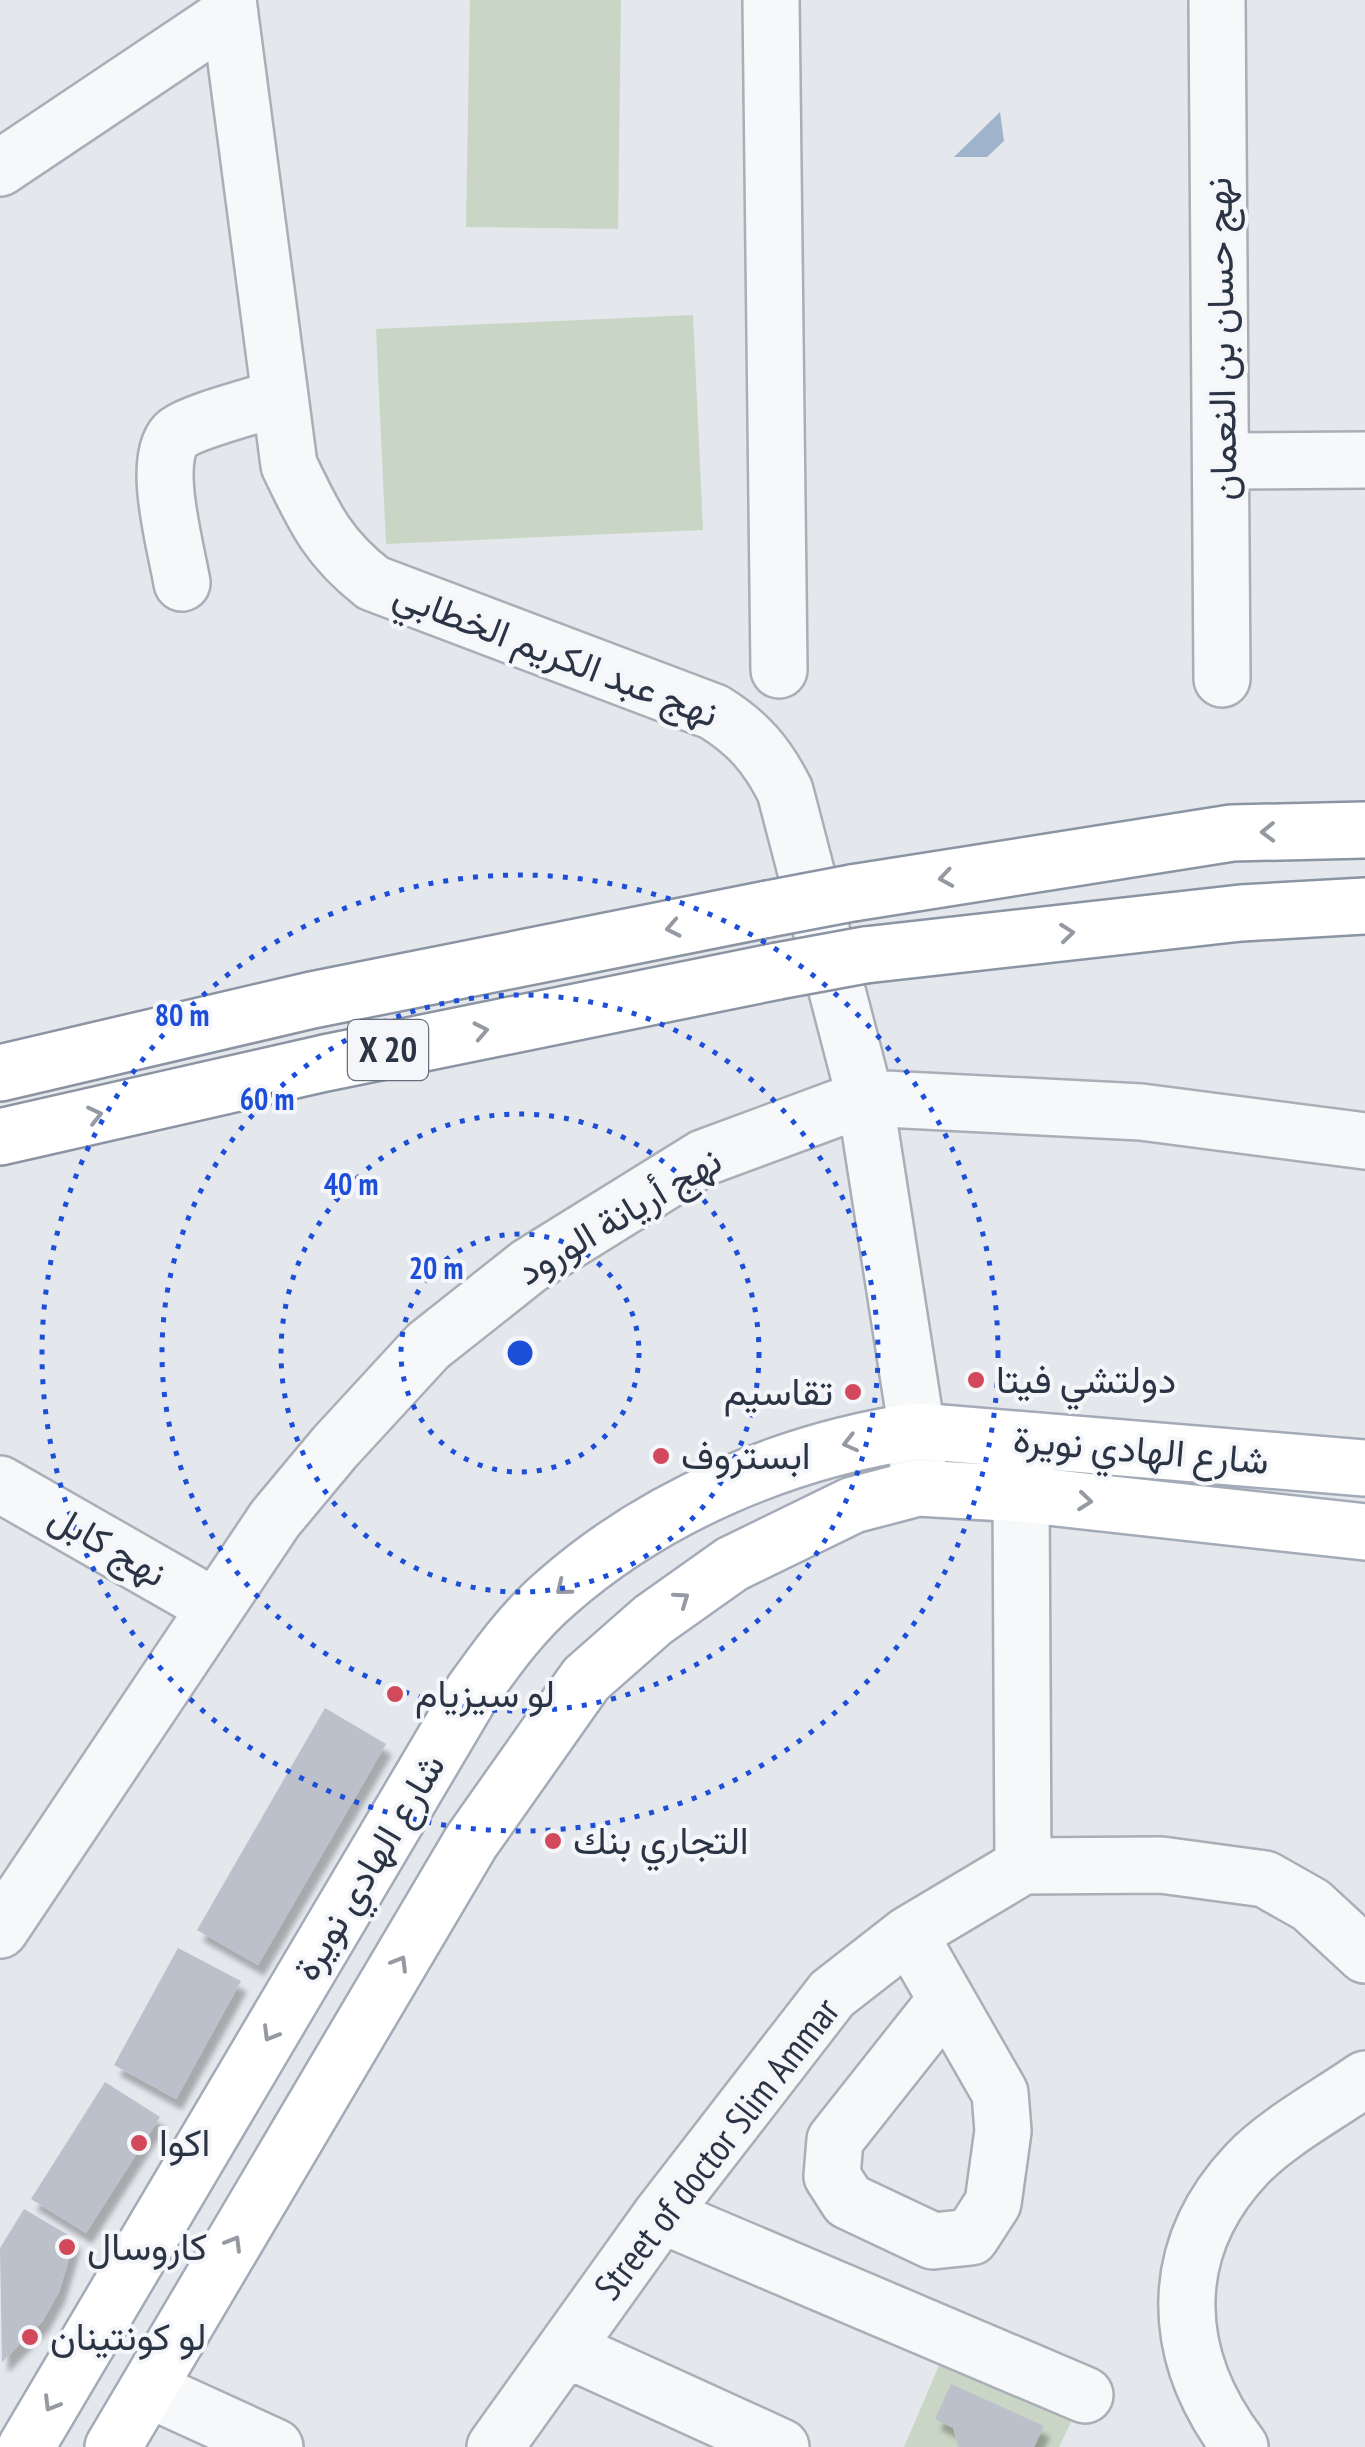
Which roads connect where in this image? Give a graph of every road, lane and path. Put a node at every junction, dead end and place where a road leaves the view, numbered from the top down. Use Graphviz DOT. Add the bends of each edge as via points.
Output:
graph roads {
  1 [pos="772,0"];
  2 [pos="1218,0"];
  3 [pos="229,7"];
  4 [pos="0,168"];
  5 [pos="280,397"];
  6 [pos="1365,460"];
  7 [pos="1223,461"];
  8 [pos="182,582"];
  9 [pos="778,670"];
  10 [pos="1222,679"];
  11 [pos="1365,830"];
  12 [pos="1365,906"];
  13 [pos="312,1000"];
  14 [pos="0,1047"];
  15 [pos="0,1073"];
  16 [pos="866,1098"];
  17 [pos="0,1137"];
  18 [pos="1365,1140"];
  19 [pos="916,1432"];
  20 [pos="1365,1468"];
  21 [pos="0,1484"];
  22 [pos="918,1488"];
  23 [pos="1021,1494"];
  24 [pos="1365,1532"];
  25 [pos="215,1607"];
  26 [pos="1023,1866"];
  27 [pos="0,1930"];
  28 [pos="909,1934"];
  29 [pos="1365,1956"];
  30 [pos="945,2001"];
  31 [pos="1365,2079"];
  32 [pos="661,2215"];
  33 [pos="566,2348"];
  34 [pos="148,2389"];
  35 [pos="1085,2395"];
  36 [pos="26,2447"];
  37 [pos="113,2447"];
  38 [pos="275,2447"];
  39 [pos="494,2447"];
  40 [pos="780,2447"];
  41 [pos="1240,2447"];
  1 -- 9 [label="street"];
  2 -- 7 [label="street, نهج حسان بن النعمان"];
  3 -- 4 [label="street"];
  3 -- 5 [label="street, نهج عبد الكريم الخطابي"];
  5 -- 8 [label="street" via="178,434 166,450"];
  5 -- 16 [label="street, نهج عبد الكريم الخطابي" via="289,465 320,531 374,582 714,712 744,730 768,758 785,791"];
  6 -- 7 [label="street"];
  7 -- 10 [label="street, نهج حسان بن النعمان"];
  11 -- 13 [label="main road, X 20, one-way, bridge" via="1232,833 852,894"];
  17 -- 12 [label="main road, X 20, one-way, bridge" via="325,1063 866,955 1241,913"];
  13 -- 14 [label="main road"];
  13 -- 15 [label="main road, X 20"];
  16 -- 18 [label="street, نهج أريانة الورود" via="1141,1112"];
  16 -- 19 [label="street, نهج عبد الكريم الخطابي"];
  16 -- 25 [label="street, نهج أريانة الورود" via="703,1158 515,1277 428,1346 334,1447"];
  19 -- 20 [label="main road, شارع الهادي نويرة"];
  19 -- 22 [label="street"];
  19 -- 36 [label="main road, شارع الهادي نويرة, one-way" via="849,1442 703,1496 631,1537 556,1592 510,1640 473,1691"];
  21 -- 25 [label="street, نهج كابل"];
  22 -- 23 [label="main road, شارع الهادي نويرة"];
  34 -- 22 [label="main road, شارع الهادي نويرة, one-way" via="471,1842 586,1679 732,1564 853,1505"];
  23 -- 24 [label="main road, شارع الهادي نويرة, one-way"];
  23 -- 26 [label="street"];
  25 -- 27 [label="street, نهج أريانة الورود"];
  26 -- 28 [label="street, Street of doctor Slim Ammar"];
  26 -- 29 [label="street" via="1161,1865 1265,1880 1310,1905"];
  28 -- 30 [label="street"];
  28 -- 32 [label="street, Street of doctor Slim Ammar" via="832,1994"];
  31 -- 41 [label="street" via="1248,2162 1203,2221 1184,2288 1191,2349 1216,2416"];
  32 -- 33 [label="street, Street of doctor Slim Ammar"];
  32 -- 35 [label="street"];
  33 -- 39 [label="street, Street of doctor Slim Ammar"];
  33 -- 40 [label="street"];
  34 -- 37 [label="main road, شارع الهادي نويرة"];
  34 -- 38 [label="street"];
}
